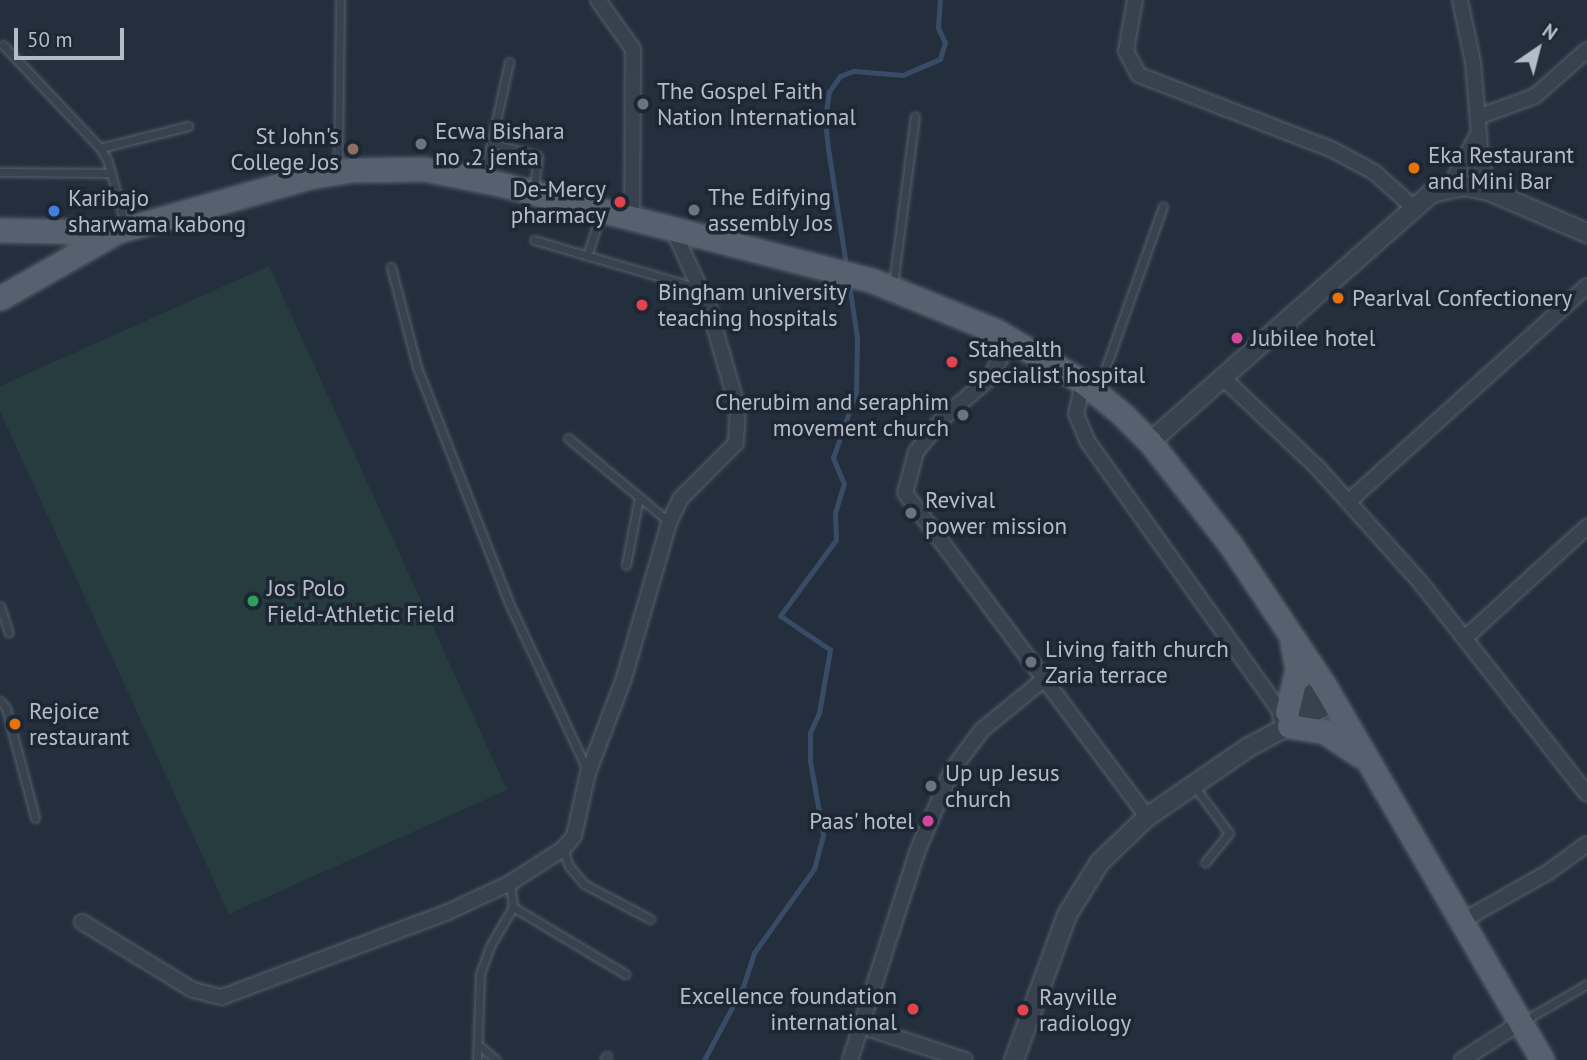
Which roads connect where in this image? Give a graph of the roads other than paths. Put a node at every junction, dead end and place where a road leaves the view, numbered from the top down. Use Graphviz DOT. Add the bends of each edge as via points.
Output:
graph roads {
  1 [pos="340,0"];
  2 [pos="598,0"];
  3 [pos="1135,0"];
  4 [pos="1460,0"];
  5 [pos="3,45"];
  6 [pos="1587,50"];
  7 [pos="509,62"];
  8 [pos="915,116"];
  9 [pos="1479,123"];
  10 [pos="188,126"];
  11 [pos="491,143"];
  12 [pos="100,148"];
  13 [pos="0,172"];
  14 [pos="338,172"];
  15 [pos="111,173"];
  16 [pos="484,180"];
  17 [pos="1449,188"];
  18 [pos="1489,191"];
  19 [pos="534,193"];
  20 [pos="1163,206"];
  21 [pos="1412,206"];
  22 [pos="601,212"];
  23 [pos="632,220"];
  24 [pos="122,229"];
  25 [pos="0,230"];
  26 [pos="674,232"];
  27 [pos="1587,233"];
  28 [pos="534,240"];
  29 [pos="587,256"];
  30 [pos="391,267"];
  31 [pos="1587,286"];
  32 [pos="893,288"];
  33 [pos="700,289"];
  34 [pos="0,298"];
  35 [pos="1011,339"];
  36 [pos="1222,377"];
  37 [pos="1090,387"];
  38 [pos="568,438"];
  39 [pos="1150,442"];
  40 [pos="639,498"];
  41 [pos="1348,502"];
  42 [pos="669,523"];
  43 [pos="1587,527"];
  44 [pos="626,565"];
  45 [pos="0,606"];
  46 [pos="1285,625"];
  47 [pos="9,633"];
  48 [pos="1466,637"];
  49 [pos="1042,680"];
  50 [pos="1328,694"];
  51 [pos="0,701"];
  52 [pos="1286,718"];
  53 [pos="1368,762"];
  54 [pos="588,773"];
  55 [pos="1194,785"];
  56 [pos="1587,794"];
  57 [pos="1147,817"];
  58 [pos="35,818"];
  59 [pos="1587,844"];
  60 [pos="563,849"];
  61 [pos="1205,863"];
  62 [pos="510,883"];
  63 [pos="513,907"];
  64 [pos="650,919"];
  65 [pos="1462,921"];
  66 [pos="82,922"];
  67 [pos="625,974"];
  68 [pos="1587,984"];
  69 [pos="1521,1022"];
  70 [pos="861,1026"];
  71 [pos="481,1047"];
  72 [pos="477,1060"];
  73 [pos="496,1060"];
  74 [pos="850,1060"];
  75 [pos="965,1060"];
  76 [pos="1014,1060"];
  77 [pos="1462,1060"];
  78 [pos="1542,1060"];
  1 -- 14 [label="lane"];
  2 -- 23 [label="street" via="633,49"];
  3 -- 21 [label="street" via="1126,51 1139,75 1333,150 1374,172"];
  4 -- 9 [label="street"];
  5 -- 12 [label="lane"];
  6 -- 9 [label="street" via="1535,96"];
  7 -- 11 [label="lane"];
  8 -- 32 [label="lane"];
  9 -- 17 [label="street"];
  9 -- 18 [label="street"];
  10 -- 12 [label="lane"];
  11 -- 16 [label="lane"];
  11 -- 19 [label="lane" via="538,156"];
  12 -- 15 [label="lane"];
  13 -- 15 [label="lane"];
  14 -- 16 [label="main road" via="424,169"];
  14 -- 24 [label="main road" via="268,186"];
  15 -- 24 [label="lane"];
  16 -- 19 [label="main road"];
  17 -- 18 [label="street"];
  17 -- 21 [label="street"];
  18 -- 27 [label="street"];
  19 -- 22 [label="main road"];
  20 -- 37 [label="lane"];
  21 -- 36 [label="street"];
  22 -- 23 [label="main road"];
  22 -- 29 [label="lane"];
  23 -- 26 [label="main road"];
  24 -- 25 [label="main road" via="53,235"];
  24 -- 34 [label="main road"];
  26 -- 32 [label="main road"];
  26 -- 33 [label="street"];
  28 -- 29 [label="lane"];
  29 -- 33 [label="lane"];
  30 -- 54 [label="lane" via="417,368 508,601"];
  31 -- 41 [label="street"];
  32 -- 35 [label="main road"];
  33 -- 42 [label="street" via="738,408 736,443 680,499"];
  35 -- 37 [label="main road"];
  35 -- 49 [label="street" via="990,379 944,417 916,453 905,494"];
  36 -- 39 [label="street"];
  36 -- 41 [label="street"];
  37 -- 39 [label="main road"];
  37 -- 52 [label="street" via="1076,415 1088,442"];
  38 -- 40 [label="lane"];
  39 -- 46 [label="main road"];
  40 -- 42 [label="lane"];
  40 -- 44 [label="lane"];
  41 -- 48 [label="street"];
  42 -- 54 [label="street" via="624,678"];
  43 -- 48 [label="street"];
  45 -- 47 [label="lane"];
  46 -- 50 [label="main road"];
  46 -- 52 [label="main road" via="1297,669"];
  48 -- 56 [label="street"];
  49 -- 57 [label="street"];
  49 -- 70 [label="street" via="982,730 952,770 917,852"];
  50 -- 52 [label="street"];
  50 -- 53 [label="main road"];
  51 -- 58 [label="lane" via="6,708"];
  52 -- 53 [label="main road" via="1325,732"];
  52 -- 55 [label="street"];
  53 -- 65 [label="main road"];
  54 -- 60 [label="street" via="579,805 580,824"];
  55 -- 57 [label="street"];
  55 -- 61 [label="lane" via="1229,833"];
  57 -- 76 [label="street" via="1082,886"];
  59 -- 65 [label="street" via="1547,873"];
  60 -- 62 [label="street"];
  60 -- 64 [label="lane" via="569,866 584,884"];
  62 -- 63 [label="lane"];
  62 -- 66 [label="street" via="446,913 222,997 193,990"];
  63 -- 67 [label="lane"];
  63 -- 71 [label="lane" via="489,946 480,974"];
  65 -- 69 [label="main road"];
  68 -- 69 [label="lane"];
  69 -- 77 [label="street"];
  69 -- 78 [label="main road"];
  70 -- 74 [label="street"];
  70 -- 75 [label="street"];
  71 -- 72 [label="lane"];
  71 -- 73 [label="lane"];
}
